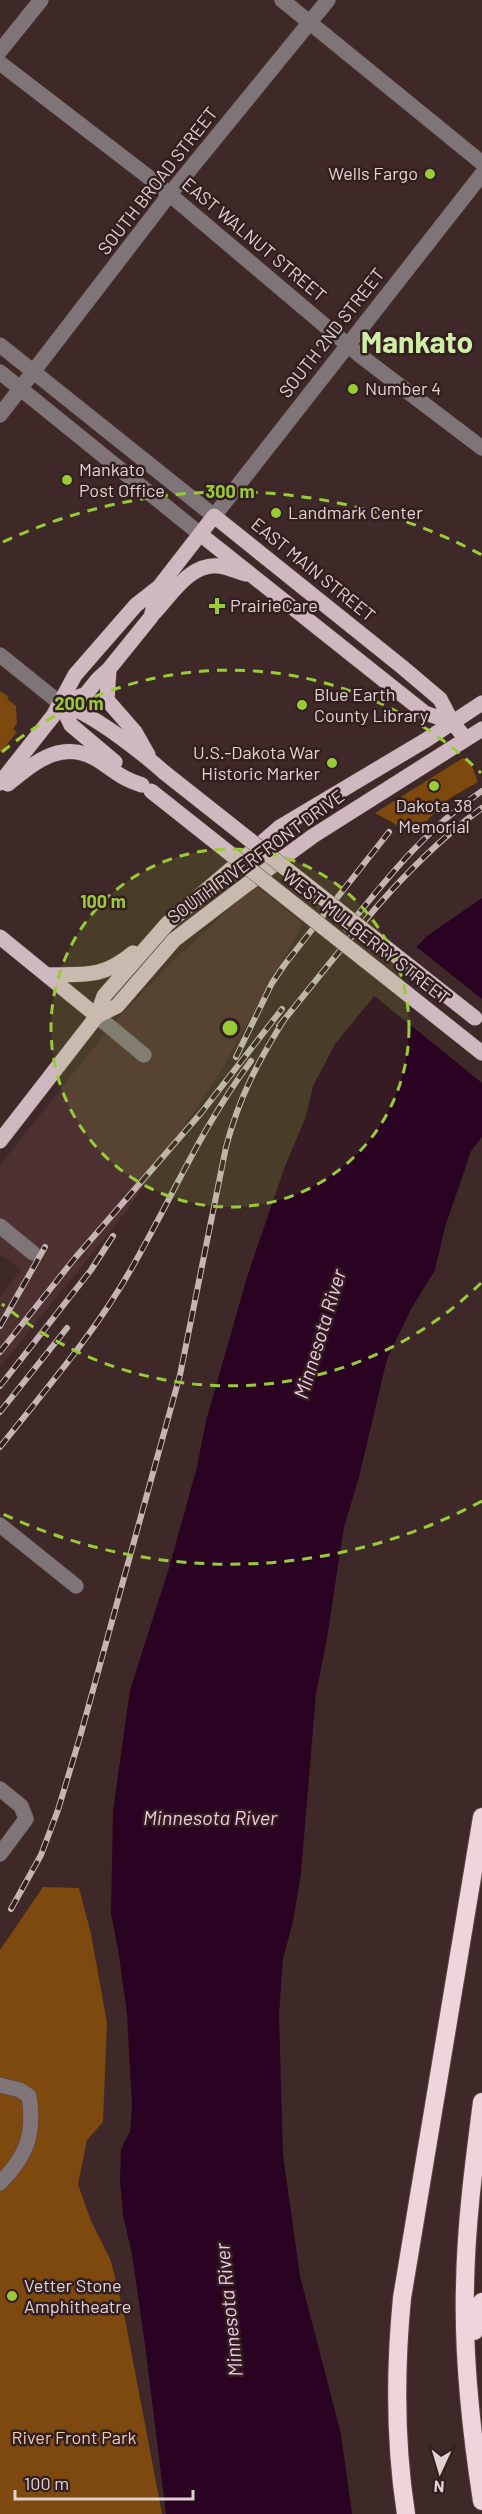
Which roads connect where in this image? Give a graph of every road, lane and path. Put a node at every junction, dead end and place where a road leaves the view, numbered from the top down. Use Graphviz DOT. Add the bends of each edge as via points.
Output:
graph roads {
  1 [pos="41,0"];
  2 [pos="282,0"];
  3 [pos="328,0"];
  4 [pos="310,22"];
  5 [pos="0,51"];
  6 [pos="0,63"];
  7 [pos="482,163"];
  8 [pos="482,174"];
  9 [pos="170,195"];
  10 [pos="0,345"];
  11 [pos="348,345"];
  12 [pos="0,372"];
  13 [pos="34,372"];
  14 [pos="21,388"];
  15 [pos="0,415"];
  16 [pos="482,448"];
  17 [pos="214,516"];
  18 [pos="200,534"];
  19 [pos="255,577"];
  20 [pos="159,587"];
  21 [pos="151,616"];
  22 [pos="0,655"];
  23 [pos="109,669"];
  24 [pos="482,703"];
  25 [pos="61,704"];
  26 [pos="452,722"];
  27 [pos="482,729"];
  28 [pos="466,738"];
  29 [pos="151,760"];
  30 [pos="0,783"];
  31 [pos="147,788"];
  32 [pos="0,790"];
  33 [pos="167,924"];
  34 [pos="0,931"];
  35 [pos="5,941"];
  36 [pos="47,975"];
  37 [pos="97,1016"];
  38 [pos="479,1021"];
  39 [pos="482,1053"];
  40 [pos="144,1055"];
  41 [pos="0,1142"];
  42 [pos="0,1226"];
  43 [pos="33,1253"];
  44 [pos="0,1525"];
  45 [pos="76,1586"];
  46 [pos="0,1790"];
  47 [pos="482,1817"];
  48 [pos="0,1854"];
  49 [pos="0,2085"];
  50 [pos="482,2103"];
  51 [pos="0,2183"];
  52 [pos="467,2235"];
  53 [pos="482,2278"];
  54 [pos="482,2302"];
  55 [pos="472,2428"];
  56 [pos="482,2501"];
  57 [pos="406,2514"];
  1 -- 5 [label="street"];
  2 -- 4 [label="street"];
  3 -- 4 [label="street, SOUTH BROAD STREET"];
  4 -- 7 [label="street"];
  4 -- 9 [label="street, SOUTH BROAD STREET"];
  6 -- 9 [label="street, EAST WALNUT STREET"];
  8 -- 11 [label="street, SOUTH 2ND STREET"];
  9 -- 11 [label="street, EAST WALNUT STREET"];
  9 -- 13 [label="street, SOUTH BROAD STREET"];
  10 -- 13 [label="street, EAST MAIN STREET"];
  11 -- 16 [label="street, EAST WALNUT STREET"];
  11 -- 17 [label="street, SOUTH 2ND STREET"];
  12 -- 14 [label="street, EAST MAIN STREET"];
  13 -- 14 [label="street, SOUTH BROAD STREET"];
  13 -- 17 [label="street, EAST MAIN STREET"];
  14 -- 15 [label="street, SOUTH BROAD STREET"];
  14 -- 18 [label="street, EAST MAIN STREET"];
  17 -- 18 [label="main road"];
  17 -- 26 [label="main road, EAST MAIN STREET" via="440,699"];
  18 -- 19 [label="main road, EAST MAIN STREET"];
  18 -- 20 [label="main road"];
  19 -- 21 [label="main road" via="220,566 205,567 189,575"];
  19 -- 26 [label="main road, EAST MAIN STREET" via="425,713"];
  20 -- 21 [label="main road"];
  20 -- 25 [label="main road" via="136,605 75,675"];
  21 -- 23 [label="main road"];
  22 -- 25 [label="street"];
  23 -- 25 [label="main road" via="86,694"];
  23 -- 29 [label="main road" via="108,699 135,732"];
  24 -- 26 [label="main road, SOUTH RIVERFRONT DRIVE"];
  25 -- 29 [label="main road" via="76,708"];
  25 -- 30 [label="main road"];
  25 -- 31 [label="main road" via="71,725"];
  26 -- 28 [label="main road, EAST MAIN STREET"];
  26 -- 33 [label="main road, SOUTH RIVERFRONT DRIVE" via="280,827"];
  27 -- 28 [label="main road, SOUTH RIVERFRONT DRIVE"];
  28 -- 37 [label="main road, SOUTH RIVERFRONT DRIVE" via="314,836 201,919 174,940 117,1006"];
  29 -- 38 [label="main road, WEST MULBERRY STREET, bridge"];
  31 -- 32 [label="main road" via="122,779 99,760 68,752 39,758"];
  31 -- 39 [label="main road, WEST MULBERRY STREET, bridge"];
  33 -- 36 [label="main road" via="112,969 86,975"];
  33 -- 37 [label="main road, SOUTH RIVERFRONT DRIVE" via="104,996"];
  34 -- 35 [label="main road"];
  35 -- 36 [label="main road"];
  36 -- 37 [label="main road"];
  37 -- 40 [label="street"];
  37 -- 41 [label="main road"];
  42 -- 43 [label="street"];
  44 -- 45 [label="street"];
  46 -- 48 [label="street" via="21,1806 26,1819"];
  47 -- 57 [label="highway" via="402,2298 397,2399"];
  49 -- 51 [label="street" via="29,2096 31,2109 29,2140 22,2157"];
  50 -- 52 [label="highway"];
  52 -- 53 [label="highway" via="474,2267"];
  52 -- 55 [label="highway" via="465,2336"];
  54 -- 55 [label="highway" via="474,2319"];
  55 -- 56 [label="highway"];
}
